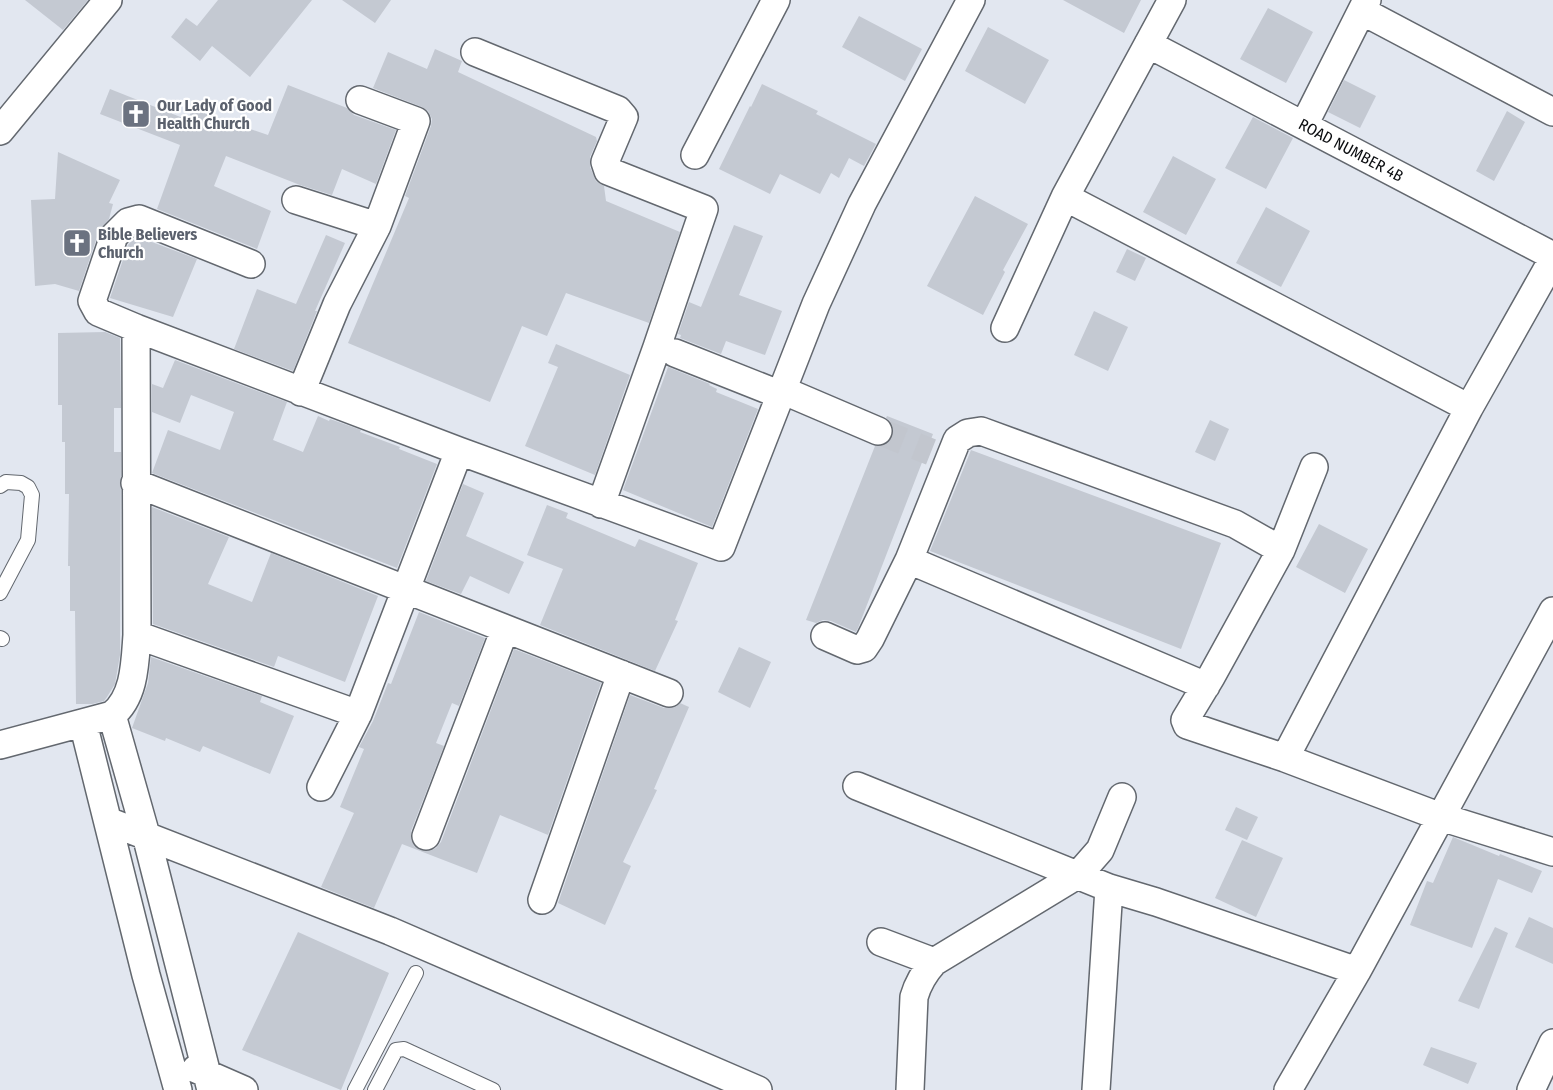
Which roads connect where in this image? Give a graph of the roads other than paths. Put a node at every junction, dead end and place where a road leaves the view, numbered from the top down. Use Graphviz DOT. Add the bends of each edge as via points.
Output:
graph roads {
  1 [pos="108,0"];
  2 [pos="776,0"];
  3 [pos="971,0"];
  4 [pos="1172,0"];
  5 [pos="1364,5"];
  6 [pos="1148,44"];
  7 [pos="475,52"];
  8 [pos="360,99"];
  9 [pos="1553,112"];
  10 [pos="4,120"];
  11 [pos="1304,125"];
  12 [pos="695,155"];
  13 [pos="1065,197"];
  14 [pos="296,200"];
  15 [pos="377,226"];
  16 [pos="1553,257"];
  17 [pos="251,264"];
  18 [pos="135,328"];
  19 [pos="1005,328"];
  20 [pos="675,353"];
  21 [pos="302,392"];
  22 [pos="782,392"];
  23 [pos="1469,408"];
  24 [pos="878,431"];
  25 [pos="459,451"];
  26 [pos="1314,467"];
  27 [pos="135,483"];
  28 [pos="0,486"];
  29 [pos="601,504"];
  30 [pos="1281,550"];
  31 [pos="909,560"];
  32 [pos="406,590"];
  33 [pos="0,593"];
  34 [pos="1553,610"];
  35 [pos="505,629"];
  36 [pos="137,635"];
  37 [pos="825,636"];
  38 [pos="621,674"];
  39 [pos="1206,686"];
  40 [pos="669,693"];
  41 [pos="358,714"];
  42 [pos="112,715"];
  43 [pos="83,723"];
  44 [pos="0,745"];
  45 [pos="1285,758"];
  46 [pos="857,786"];
  47 [pos="321,787"];
  48 [pos="1122,797"];
  49 [pos="1441,817"];
  50 [pos="108,821"];
  51 [pos="146,835"];
  52 [pos="426,836"];
  53 [pos="1553,852"];
  54 [pos="1079,874"];
  55 [pos="1109,888"];
  56 [pos="542,900"];
  57 [pos="881,942"];
  58 [pos="934,962"];
  59 [pos="1357,971"];
  60 [pos="416,973"];
  61 [pos="1550,1054"];
  62 [pos="170,1058"];
  63 [pos="209,1082"];
  64 [pos="178,1090"];
  65 [pos="244,1090"];
  66 [pos="355,1090"];
  67 [pos="375,1090"];
  68 [pos="493,1090"];
  69 [pos="758,1090"];
  70 [pos="910,1090"];
  71 [pos="1096,1090"];
  72 [pos="1288,1090"];
  73 [pos="1531,1090"];
  1 -- 10 [label="street"];
  2 -- 12 [label="street"];
  3 -- 22 [label="street" via="862,204 816,304"];
  4 -- 6 [label="street"];
  5 -- 9 [label="street"];
  5 -- 11 [label="street"];
  6 -- 11 [label="street, ROAD NUMBER 4B"];
  6 -- 13 [label="street"];
  7 -- 29 [label="street" via="618,110 624,117 605,162 608,171 704,208"];
  8 -- 15 [label="street" via="416,121"];
  11 -- 16 [label="street, ROAD NUMBER 4B"];
  13 -- 19 [label="street"];
  13 -- 23 [label="street"];
  14 -- 15 [label="street"];
  15 -- 21 [label="street" via="337,304"];
  16 -- 23 [label="street"];
  17 -- 18 [label="street" via="139,219 128,222 114,236 92,302 98,312"];
  18 -- 21 [label="street"];
  18 -- 27 [label="street"];
  20 -- 22 [label="street"];
  21 -- 25 [label="street"];
  22 -- 24 [label="street"];
  22 -- 29 [label="street" via="721,547"];
  23 -- 45 [label="street"];
  25 -- 29 [label="street"];
  25 -- 32 [label="street"];
  26 -- 30 [label="street"];
  27 -- 32 [label="street"];
  27 -- 36 [label="street"];
  28 -- 33 [label="lane" via="6,482 21,483 32,495 28,540"];
  30 -- 31 [label="street" via="1235,524 981,431 968,433 940,456"];
  30 -- 39 [label="street"];
  31 -- 37 [label="street" via="864,648 857,650"];
  31 -- 39 [label="street"];
  32 -- 35 [label="street"];
  32 -- 41 [label="street"];
  34 -- 49 [label="street"];
  35 -- 38 [label="street"];
  35 -- 52 [label="street"];
  36 -- 41 [label="street"];
  36 -- 42 [label="street" via="127,696"];
  38 -- 40 [label="street"];
  38 -- 56 [label="street"];
  39 -- 45 [label="street" via="1185,720 1187,725"];
  41 -- 47 [label="street"];
  42 -- 43 [label="street"];
  42 -- 51 [label="street"];
  43 -- 44 [label="street"];
  43 -- 50 [label="street"];
  45 -- 49 [label="street"];
  46 -- 54 [label="street"];
  48 -- 54 [label="street"];
  49 -- 53 [label="street"];
  49 -- 59 [label="street"];
  50 -- 51 [label="street"];
  50 -- 62 [label="street"];
  51 -- 63 [label="street"];
  51 -- 69 [label="street" via="390,931"];
  54 -- 55 [label="street"];
  54 -- 58 [label="street"];
  55 -- 59 [label="street"];
  55 -- 71 [label="street"];
  57 -- 58 [label="street"];
  58 -- 70 [label="street" via="914,997"];
  59 -- 72 [label="street"];
  60 -- 66 [label="lane"];
  61 -- 73 [label="street"];
  62 -- 63 [label="street"];
  62 -- 64 [label="street"];
  63 -- 65 [label="street"];
  67 -- 68 [label="lane" via="396,1050 404,1049"];
}
